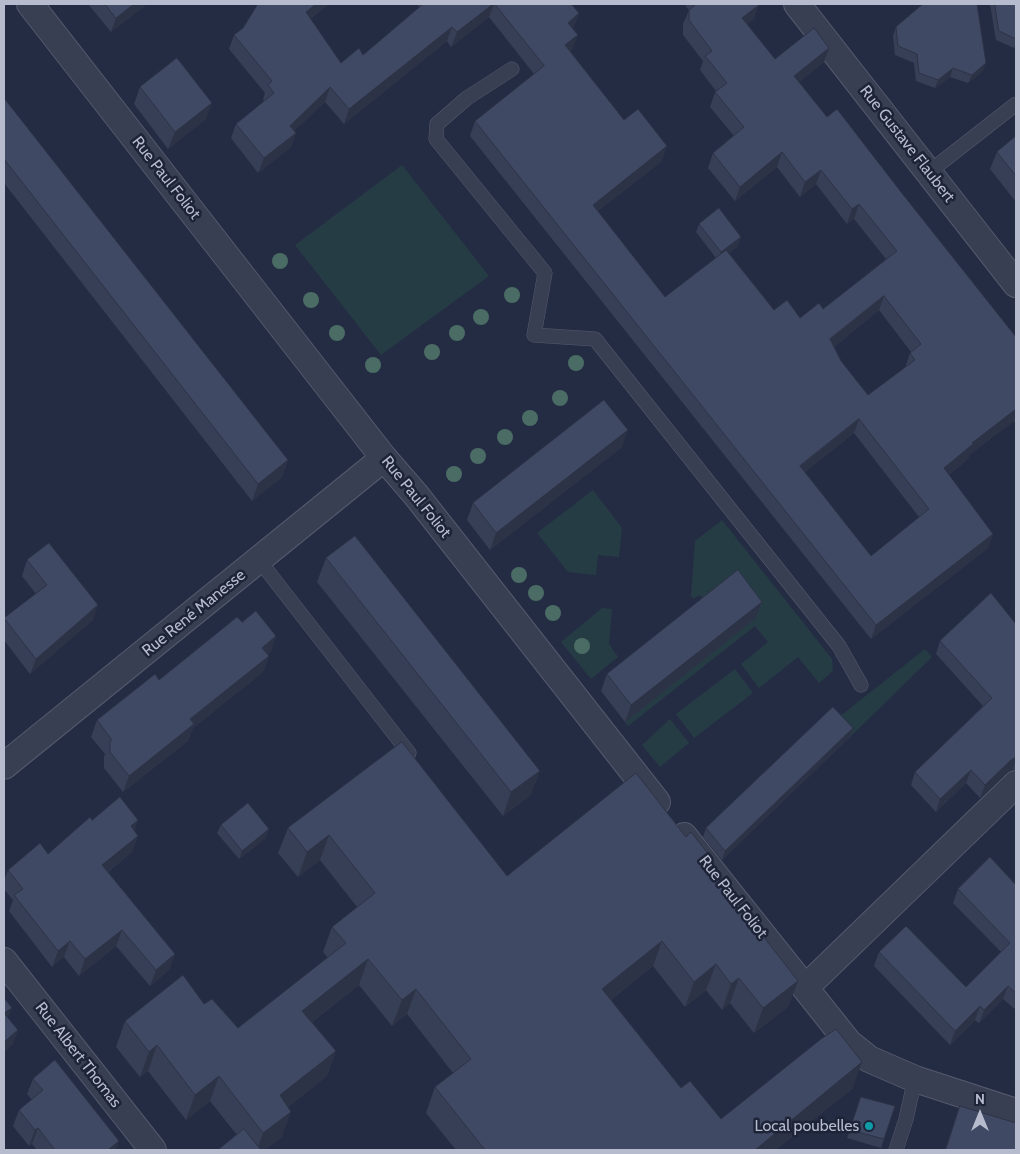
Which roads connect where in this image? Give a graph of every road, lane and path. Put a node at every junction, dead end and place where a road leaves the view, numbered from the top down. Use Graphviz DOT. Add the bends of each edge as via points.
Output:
graph roads {
  1 [pos="30,4"];
  2 [pos="797,4"];
  3 [pos="512,69"];
  4 [pos="1016,104"];
  5 [pos="929,172"];
  6 [pos="1016,284"];
  7 [pos="384,458"];
  8 [pos="259,560"];
  9 [pos="861,685"];
  10 [pos="409,752"];
  11 [pos="4,766"];
  12 [pos="1016,784"];
  13 [pos="4,960"];
  14 [pos="805,988"];
  15 [pos="915,1079"];
  16 [pos="1016,1112"];
  17 [pos="153,1150"];
  18 [pos="896,1150"];
  1 -- 7 [label="street, Rue Paul Foliot"];
  2 -- 5 [label="street, Rue Gustave Flaubert"];
  3 -- 9 [label="lane" via="466,98 437,124 436,138 545,273 534,335 595,339 838,646"];
  4 -- 5 [label="lane"];
  5 -- 6 [label="street, Rue Gustave Flaubert"];
  7 -- 8 [label="street, Rue René Manesse"];
  7 -- 14 [label="street, Rue Paul Foliot"];
  8 -- 10 [label="lane"];
  8 -- 11 [label="street, Rue René Manesse"];
  12 -- 14 [label="street"];
  13 -- 17 [label="street, Rue Albert Thomas"];
  14 -- 15 [label="street, Rue Paul Foliot" via="849,1043 869,1059"];
  15 -- 16 [label="street, Rue Paul Foliot"];
  15 -- 18 [label="lane"];
}
